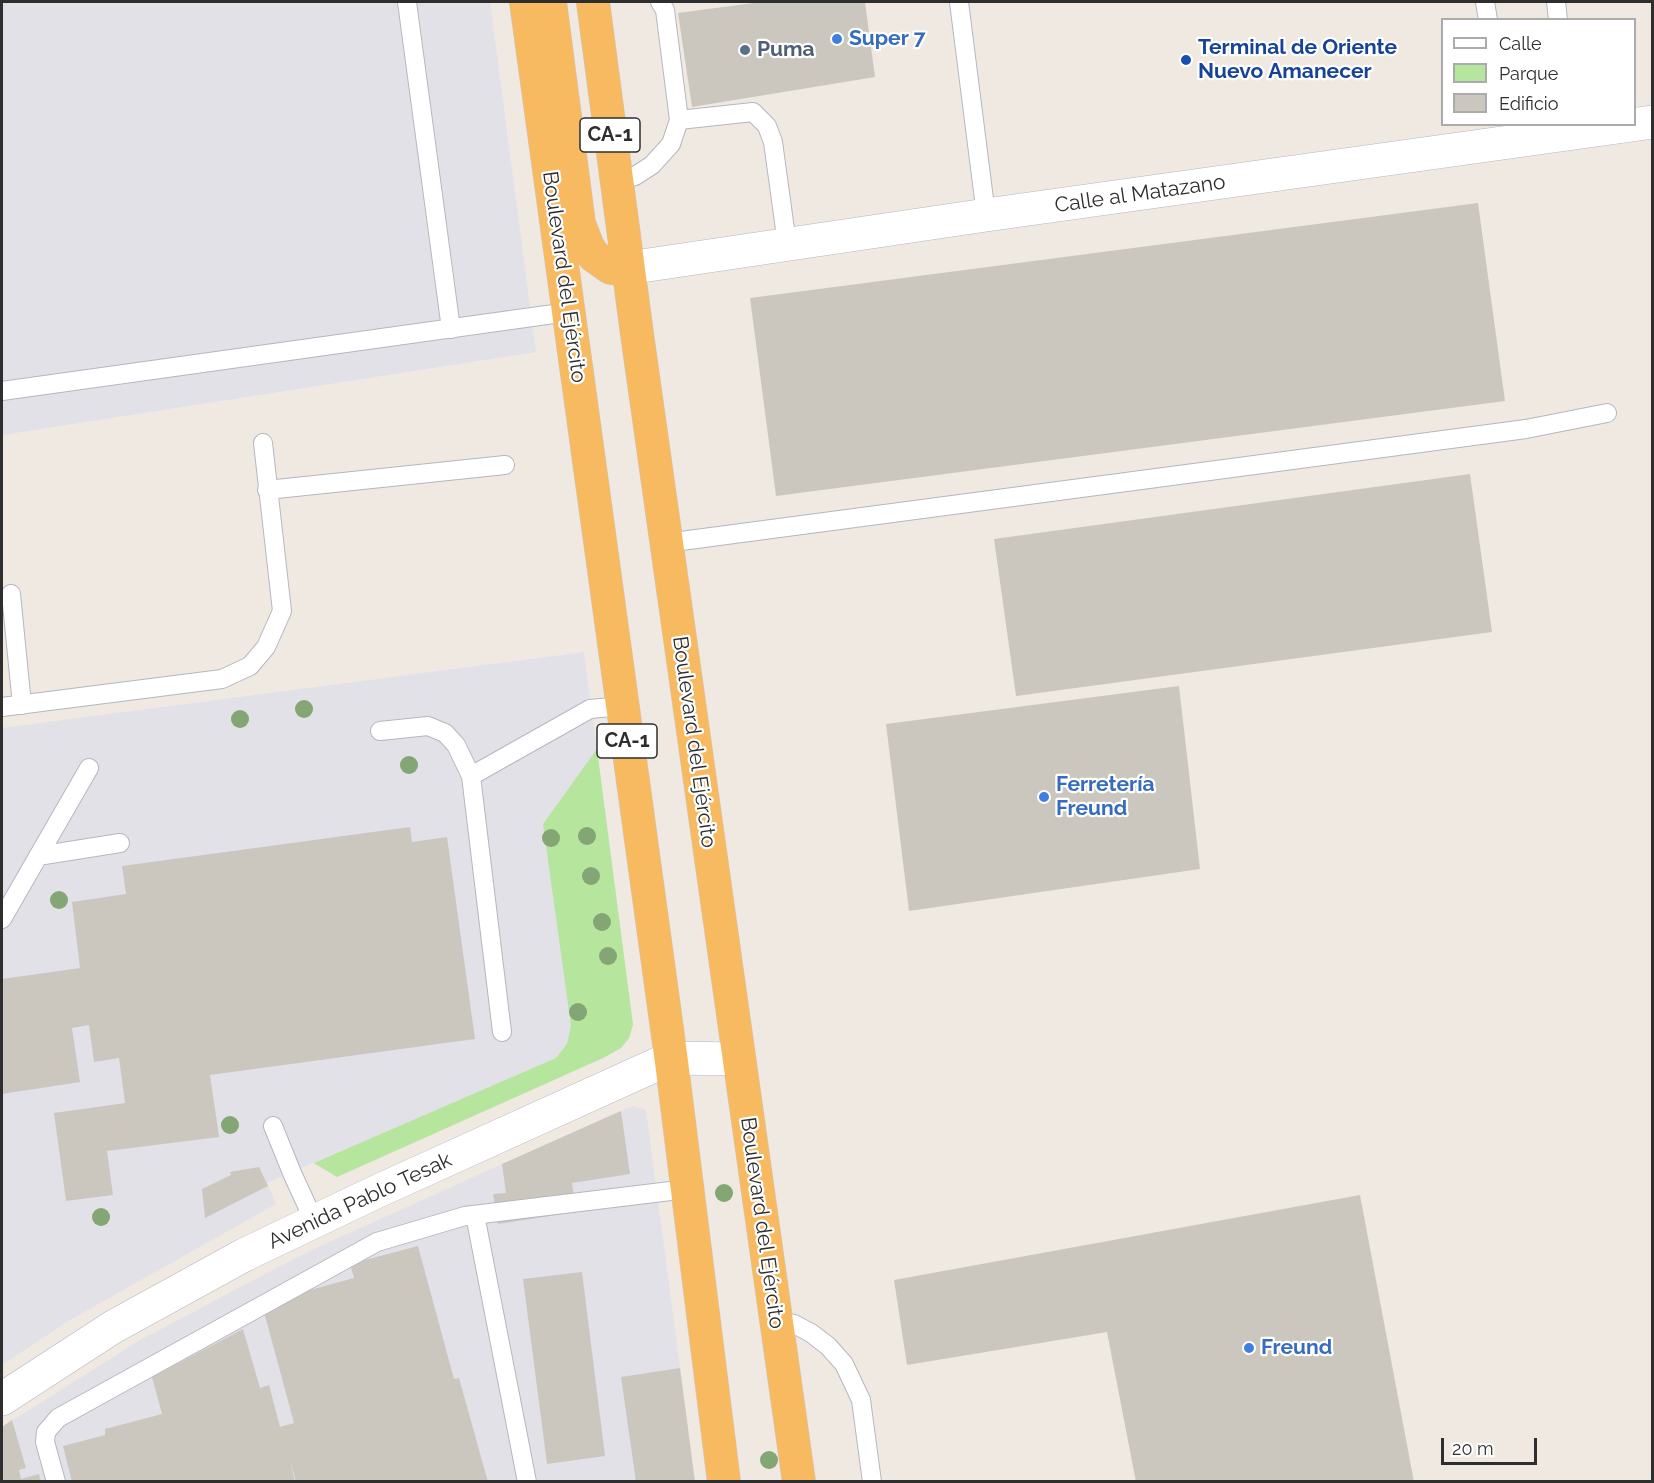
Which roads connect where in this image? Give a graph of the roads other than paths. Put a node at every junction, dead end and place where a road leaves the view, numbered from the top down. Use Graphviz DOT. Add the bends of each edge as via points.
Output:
graph roads {
  1 [pos="407,2"];
  2 [pos="526,2"];
  3 [pos="550,2"];
  4 [pos="593,2"];
  5 [pos="660,2"];
  6 [pos="959,2"];
  7 [pos="1485,2"];
  8 [pos="1556,2"];
  9 [pos="1488,18"];
  10 [pos="1558,18"];
  11 [pos="679,120"];
  12 [pos="1653,122"];
  13 [pos="1636,123"];
  14 [pos="1607,126"];
  15 [pos="1573,129"];
  16 [pos="1502,134"];
  17 [pos="616,182"];
  18 [pos="986,215"];
  19 [pos="787,244"];
  20 [pos="628,268"];
  21 [pos="568,312"];
  22 [pos="451,329"];
  23 [pos="2,392"];
  24 [pos="1607,413"];
  25 [pos="263,443"];
  26 [pos="506,465"];
  27 [pos="267,490"];
  28 [pos="666,543"];
  29 [pos="11,594"];
  30 [pos="22,705"];
  31 [pos="622,706"];
  32 [pos="2,707"];
  33 [pos="380,730"];
  34 [pos="89,768"];
  35 [pos="471,776"];
  36 [pos="120,843"];
  37 [pos="38,856"];
  38 [pos="2,919"];
  39 [pos="502,1032"];
  40 [pos="671,1058"];
  41 [pos="738,1059"];
  42 [pos="273,1126"];
  43 [pos="687,1189"];
  44 [pos="475,1215"];
  45 [pos="314,1221"];
  46 [pos="776,1320"];
  47 [pos="2,1399"];
  48 [pos="56,1482"];
  49 [pos="527,1482"];
  50 [pos="724,1482"];
  51 [pos="799,1482"];
  52 [pos="872,1482"];
  1 -- 22 [label="lane"];
  2 -- 21 [label="highway, Boulevard del Ejército / CA-1"];
  3 -- 20 [label="highway" via="579,225 594,256 611,268"];
  4 -- 17 [label="highway, Boulevard del Ejército / CA-1"];
  5 -- 11 [label="lane" via="665,10"];
  6 -- 18 [label="lane"];
  7 -- 9 [label="lane"];
  8 -- 10 [label="lane"];
  11 -- 17 [label="lane" via="671,144 652,165"];
  11 -- 19 [label="lane" via="753,112 767,126 773,142"];
  12 -- 13 [label="street, Calle al Matazano"];
  14 -- 15 [label="street, Calle al Matazano"];
  15 -- 16 [label="street, Calle al Matazano"];
  16 -- 18 [label="street, Calle al Matazano"];
  17 -- 20 [label="highway, Boulevard del Ejército / CA-1"];
  18 -- 19 [label="street, Calle al Matazano"];
  19 -- 20 [label="street, Calle al Matazano"];
  20 -- 28 [label="highway, Boulevard del Ejército / CA-1"];
  21 -- 22 [label="lane"];
  21 -- 31 [label="highway, Boulevard del Ejército / CA-1"];
  22 -- 23 [label="lane"];
  24 -- 28 [label="lane" via="1526,429"];
  25 -- 27 [label="lane"];
  26 -- 27 [label="lane"];
  27 -- 30 [label="lane" via="282,611 266,646 250,666 222,680"];
  28 -- 41 [label="highway, Boulevard del Ejército / CA-1"];
  29 -- 30 [label="lane"];
  30 -- 32 [label="lane"];
  31 -- 35 [label="lane" via="590,709"];
  31 -- 40 [label="highway, Boulevard del Ejército / CA-1"];
  33 -- 35 [label="lane" via="428,726 445,733 456,745"];
  34 -- 37 [label="lane"];
  35 -- 39 [label="lane"];
  36 -- 37 [label="lane"];
  37 -- 38 [label="lane"];
  40 -- 41 [label="street, Avenida Pablo Tesak"];
  40 -- 43 [label="highway, Boulevard del Ejército / CA-1"];
  40 -- 45 [label="street, Avenida Pablo Tesak"];
  41 -- 46 [label="highway, Boulevard del Ejército / CA-1"];
  42 -- 45 [label="lane"];
  43 -- 44 [label="lane"];
  43 -- 50 [label="highway, Boulevard del Ejército / CA-1"];
  44 -- 48 [label="lane" via="377,1242 58,1418 46,1432 45,1442"];
  44 -- 49 [label="lane"];
  45 -- 47 [label="street, Avenida Pablo Tesak" via="113,1327"];
  46 -- 51 [label="highway, Boulevard del Ejército / CA-1"];
  46 -- 52 [label="lane" via="811,1333 844,1364 861,1400"];
}
